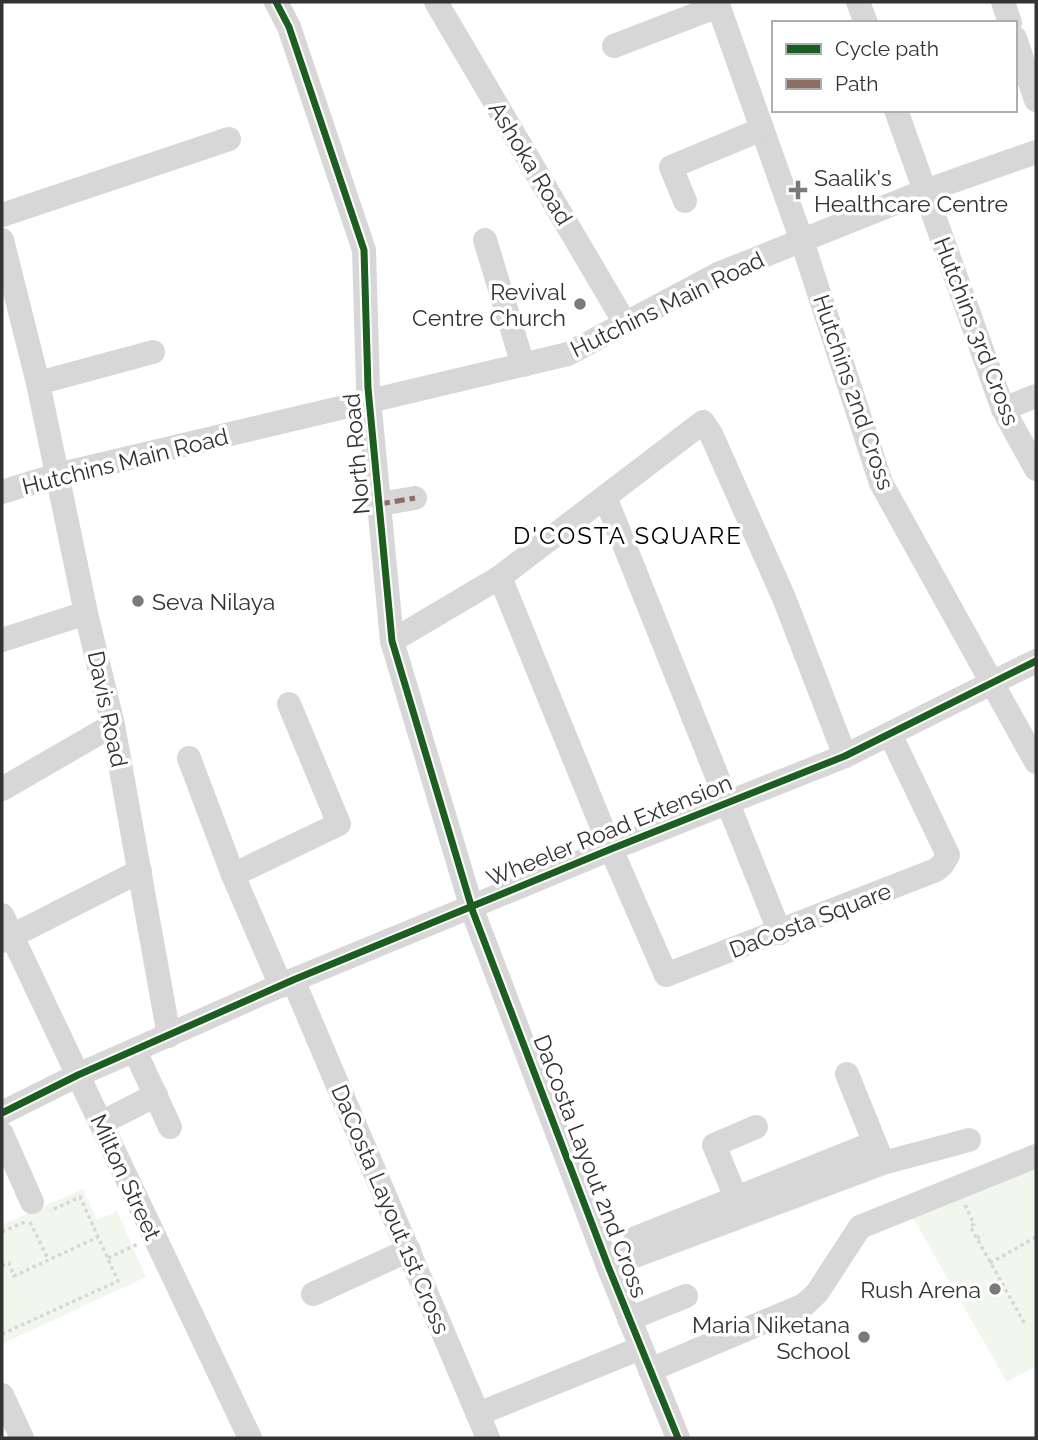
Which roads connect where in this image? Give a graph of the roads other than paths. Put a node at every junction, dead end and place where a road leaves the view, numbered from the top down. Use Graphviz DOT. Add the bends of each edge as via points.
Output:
graph roads {
  1 [pos="276,2"];
  2 [pos="436,2"];
  3 [pos="858,2"];
  4 [pos="1003,2"];
  5 [pos="718,4"];
  6 [pos="865,21"];
  7 [pos="1009,21"];
  8 [pos="1017,44"];
  9 [pos="614,46"];
  10 [pos="1036,100"];
  11 [pos="897,112"];
  12 [pos="762,129"];
  13 [pos="229,139"];
  14 [pos="1036,152"];
  15 [pos="925,191"];
  16 [pos="685,201"];
  17 [pos="2,215"];
  18 [pos="2,240"];
  19 [pos="485,240"];
  20 [pos="802,241"];
  21 [pos="625,323"];
  22 [pos="153,352"];
  23 [pos="523,365"];
  24 [pos="38,383"];
  25 [pos="1036,396"];
  26 [pos="370,402"];
  27 [pos="1003,409"];
  28 [pos="1036,469"];
  29 [pos="57,475"];
  30 [pos="2,492"];
  31 [pos="605,497"];
  32 [pos="415,498"];
  33 [pos="380,504"];
  34 [pos="500,577"];
  35 [pos="86,613"];
  36 [pos="2,640"];
  37 [pos="392,641"];
  38 [pos="1036,661"];
  39 [pos="993,684"];
  40 [pos="289,704"];
  41 [pos="113,724"];
  42 [pos="890,734"];
  43 [pos="845,756"];
  44 [pos="189,758"];
  45 [pos="1036,762"];
  46 [pos="2,789"];
  47 [pos="728,804"];
  48 [pos="611,849"];
  49 [pos="140,871"];
  50 [pos="233,875"];
  51 [pos="471,906"];
  52 [pos="5,930"];
  53 [pos="780,933"];
  54 [pos="287,983"];
  55 [pos="169,1036"];
  56 [pos="135,1051"];
  57 [pos="847,1074"];
  58 [pos="78,1075"];
  59 [pos="156,1095"];
  60 [pos="2,1113"];
  61 [pos="101,1123"];
  62 [pos="170,1127"];
  63 [pos="756,1127"];
  64 [pos="2,1134"];
  65 [pos="969,1140"];
  66 [pos="879,1153"];
  67 [pos="1036,1156"];
  68 [pos="736,1198"];
  69 [pos="37,1208"];
  70 [pos="409,1250"];
  71 [pos="605,1258"];
  72 [pos="313,1294"];
  73 [pos="686,1296"];
  74 [pos="629,1319"];
  75 [pos="645,1359"];
  76 [pos="2,1395"];
  77 [pos="478,1414"];
  78 [pos="22,1438"];
  79 [pos="250,1438"];
  80 [pos="488,1438"];
  81 [pos="678,1438"];
  1 -- 26 [label="street, North Road" via="289,27 364,250"];
  2 -- 21 [label="street, Ashoka Road"];
  3 -- 6 [label="street"];
  4 -- 7 [label="street"];
  5 -- 9 [label="street"];
  5 -- 12 [label="street, Hutchins 2nd Cross"];
  8 -- 10 [label="street"];
  11 -- 15 [label="street, Hutchins 3rd Cross"];
  12 -- 16 [label="street" via="671,167"];
  12 -- 20 [label="street, Hutchins 2nd Cross"];
  13 -- 17 [label="street"];
  14 -- 15 [label="street, Hutchins Main Road"];
  15 -- 20 [label="street, Hutchins Main Road"];
  15 -- 27 [label="street, Hutchins 3rd Cross"];
  18 -- 24 [label="street, Davis Road"];
  19 -- 23 [label="street"];
  20 -- 21 [label="street, Hutchins Main Road" via="718,274"];
  20 -- 39 [label="street, Hutchins 2nd Cross" via="881,483"];
  21 -- 23 [label="street, Hutchins Main Road" via="568,354"];
  22 -- 24 [label="street"];
  23 -- 26 [label="street, Hutchins Main Road"];
  24 -- 29 [label="street, Davis Road"];
  25 -- 27 [label="street"];
  26 -- 29 [label="street, Hutchins Main Road"];
  26 -- 33 [label="street, North Road"];
  27 -- 28 [label="street, Hutchins 3rd Cross"];
  29 -- 30 [label="street, Hutchins Main Road"];
  29 -- 35 [label="street, Davis Road"];
  31 -- 34 [label="street"];
  31 -- 43 [label="street" via="703,422 784,598"];
  31 -- 47 [label="street"];
  32 -- 33 [label="street"];
  33 -- 37 [label="street, North Road"];
  34 -- 37 [label="street"];
  34 -- 48 [label="street"];
  35 -- 36 [label="street"];
  35 -- 41 [label="street, Davis Road"];
  37 -- 51 [label="street, North Road"];
  38 -- 39 [label="street, Wheeler Road Extension"];
  39 -- 42 [label="street, Wheeler Road Extension"];
  39 -- 45 [label="street, Hutchins 2nd Cross"];
  40 -- 50 [label="street" via="339,824"];
  41 -- 46 [label="street"];
  41 -- 49 [label="street, Davis Road"];
  42 -- 43 [label="street, Wheeler Road Extension"];
  42 -- 53 [label="street, DaCosta Square" via="948,855 936,870"];
  43 -- 47 [label="street, Wheeler Road Extension"];
  44 -- 50 [label="street, DaCosta Layout 1st Cross"];
  47 -- 48 [label="street, Wheeler Road Extension"];
  47 -- 53 [label="street"];
  48 -- 51 [label="street, Wheeler Road Extension"];
  48 -- 53 [label="street, DaCosta Square" via="666,975"];
  49 -- 52 [label="street"];
  49 -- 55 [label="street, Davis Road"];
  50 -- 54 [label="street, DaCosta Layout 1st Cross"];
  51 -- 54 [label="street, Wheeler Road Extension"];
  51 -- 71 [label="street, DaCosta Layout 2nd Cross"];
  52 -- 58 [label="street, Milton Street"];
  54 -- 55 [label="street, Wheeler Road Extension"];
  54 -- 70 [label="street, DaCosta Layout 1st Cross"];
  55 -- 56 [label="street, Wheeler Road Extension"];
  56 -- 58 [label="street, Wheeler Road Extension"];
  56 -- 59 [label="street"];
  57 -- 66 [label="street"];
  58 -- 60 [label="street, Wheeler Road Extension"];
  58 -- 61 [label="street, Milton Street"];
  59 -- 61 [label="street"];
  59 -- 62 [label="street"];
  61 -- 79 [label="street, Milton Street"];
  63 -- 68 [label="street" via="715,1145"];
  64 -- 69 [label="street"];
  65 -- 66 [label="street"];
  66 -- 68 [label="street"];
  66 -- 71 [label="street"];
  67 -- 75 [label="street" via="860,1227 817,1293 804,1304"];
  68 -- 71 [label="street"];
  70 -- 72 [label="street"];
  70 -- 77 [label="street, DaCosta Layout 1st Cross"];
  71 -- 74 [label="street, DaCosta Layout 2nd Cross"];
  73 -- 74 [label="street"];
  74 -- 75 [label="street, DaCosta Layout 2nd Cross"];
  75 -- 77 [label="street"];
  75 -- 81 [label="street, DaCosta Layout 2nd Cross"];
  76 -- 78 [label="street"];
  77 -- 80 [label="street, DaCosta Layout 1st Cross"];
}
